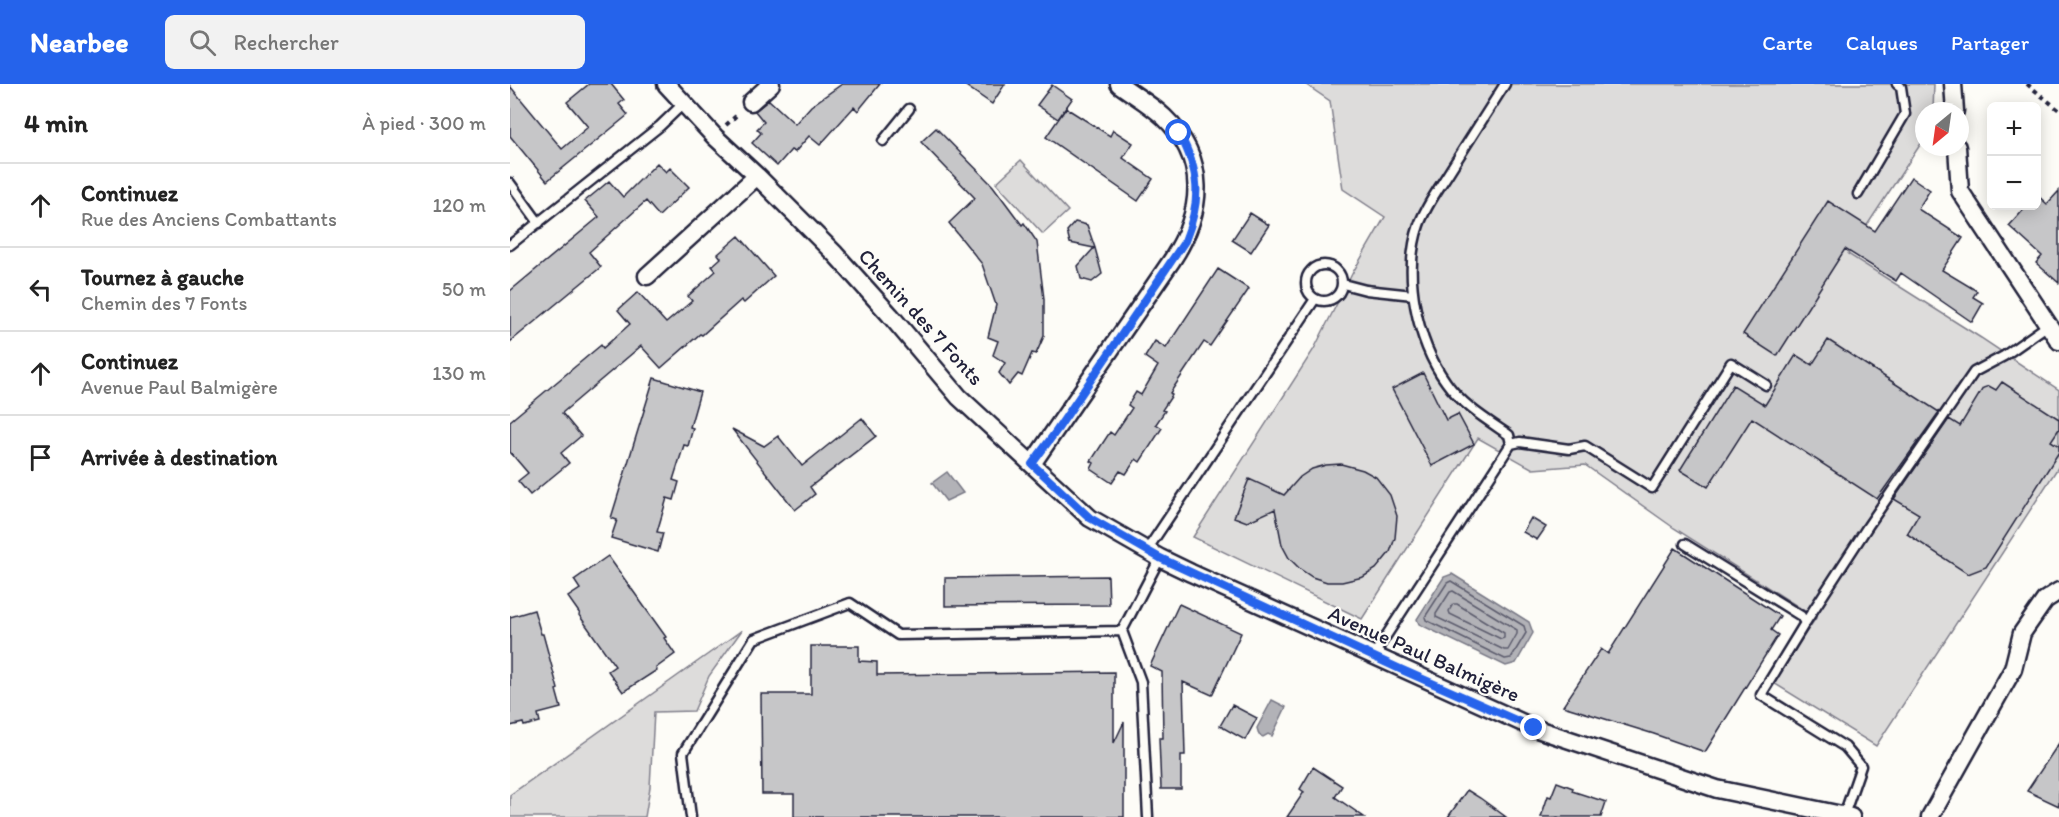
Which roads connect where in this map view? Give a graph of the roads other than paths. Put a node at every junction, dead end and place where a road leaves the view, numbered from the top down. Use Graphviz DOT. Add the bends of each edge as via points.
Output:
graph roads {
  1 [pos="666,84"];
  2 [pos="771,84"];
  3 [pos="1119,84"];
  4 [pos="1505,84"];
  5 [pos="1897,84"];
  6 [pos="1953,84"];
  7 [pos="751,102"];
  8 [pos="1954,102"];
  9 [pos="684,103"];
  10 [pos="909,109"];
  11 [pos="883,141"];
  12 [pos="1958,156"];
  13 [pos="757,176"];
  14 [pos="510,183"];
  15 [pos="1858,194"];
  16 [pos="539,222"];
  17 [pos="510,245"];
  18 [pos="647,276"];
  19 [pos="1343,284"];
  20 [pos="1413,295"];
  21 [pos="1315,299"];
  22 [pos="2048,325"];
  23 [pos="2059,341"];
  24 [pos="1766,385"];
  25 [pos="1511,444"];
  26 [pos="1032,464"];
  27 [pos="1684,544"];
  28 [pos="1153,554"];
  29 [pos="2059,591"];
  30 [pos="1805,623"];
  31 [pos="1122,631"];
  32 [pos="1373,656"];
  33 [pos="1848,816"];
  34 [pos="691,817"];
  35 [pos="1148,817"];
  36 [pos="1929,817"];
  1 -- 9 [label="street, Chemin des 7 Fonts"];
  2 -- 7 [label="street"];
  3 -- 26 [label="street" via="1163,116 1190,153 1196,175 1193,220 1185,241"];
  4 -- 20 [label="lane" via="1418,225"];
  5 -- 15 [label="lane" via="1901,87 1905,114"];
  6 -- 8 [label="street"];
  9 -- 13 [label="street, Chemin des 7 Fonts"];
  9 -- 16 [label="lane"];
  10 -- 11 [label="lane"];
  12 -- 22 [label="street" via="1960,191"];
  13 -- 18 [label="street"];
  13 -- 26 [label="street, Chemin des 7 Fonts" via="835,255 959,397"];
  14 -- 16 [label="lane"];
  16 -- 17 [label="lane"];
  19 -- 20 [label="lane"];
  19 -- 21 [label="lane" via="1340,294 1332,300"];
  19 -- 21 [label="lane" via="1332,267 1315,267 1306,277 1305,286"];
  20 -- 25 [label="lane" via="1423,336 1447,384 1509,435"];
  21 -- 28 [label="lane"];
  22 -- 23 [label="street"];
  22 -- 30 [label="lane" via="1974,372"];
  24 -- 25 [label="lane" via="1731,363 1652,488 1585,446 1569,449"];
  25 -- 32 [label="lane"];
  26 -- 28 [label="street, Chemin des 7 Fonts" via="1090,518"];
  27 -- 30 [label="lane" via="1801,616"];
  28 -- 31 [label="lane"];
  28 -- 32 [label="street, Avenue Paul Balmigère"];
  29 -- 36 [label="street" via="2045,600 2022,633 2013,669"];
  30 -- 33 [label="lane" via="1761,695 1845,747 1861,766"];
  31 -- 34 [label="lane" via="898,635 850,603 754,639 683,753"];
  31 -- 35 [label="lane" via="1141,682"];
  32 -- 33 [label="street, Avenue Paul Balmigère" via="1545,732 1717,789"];
}
